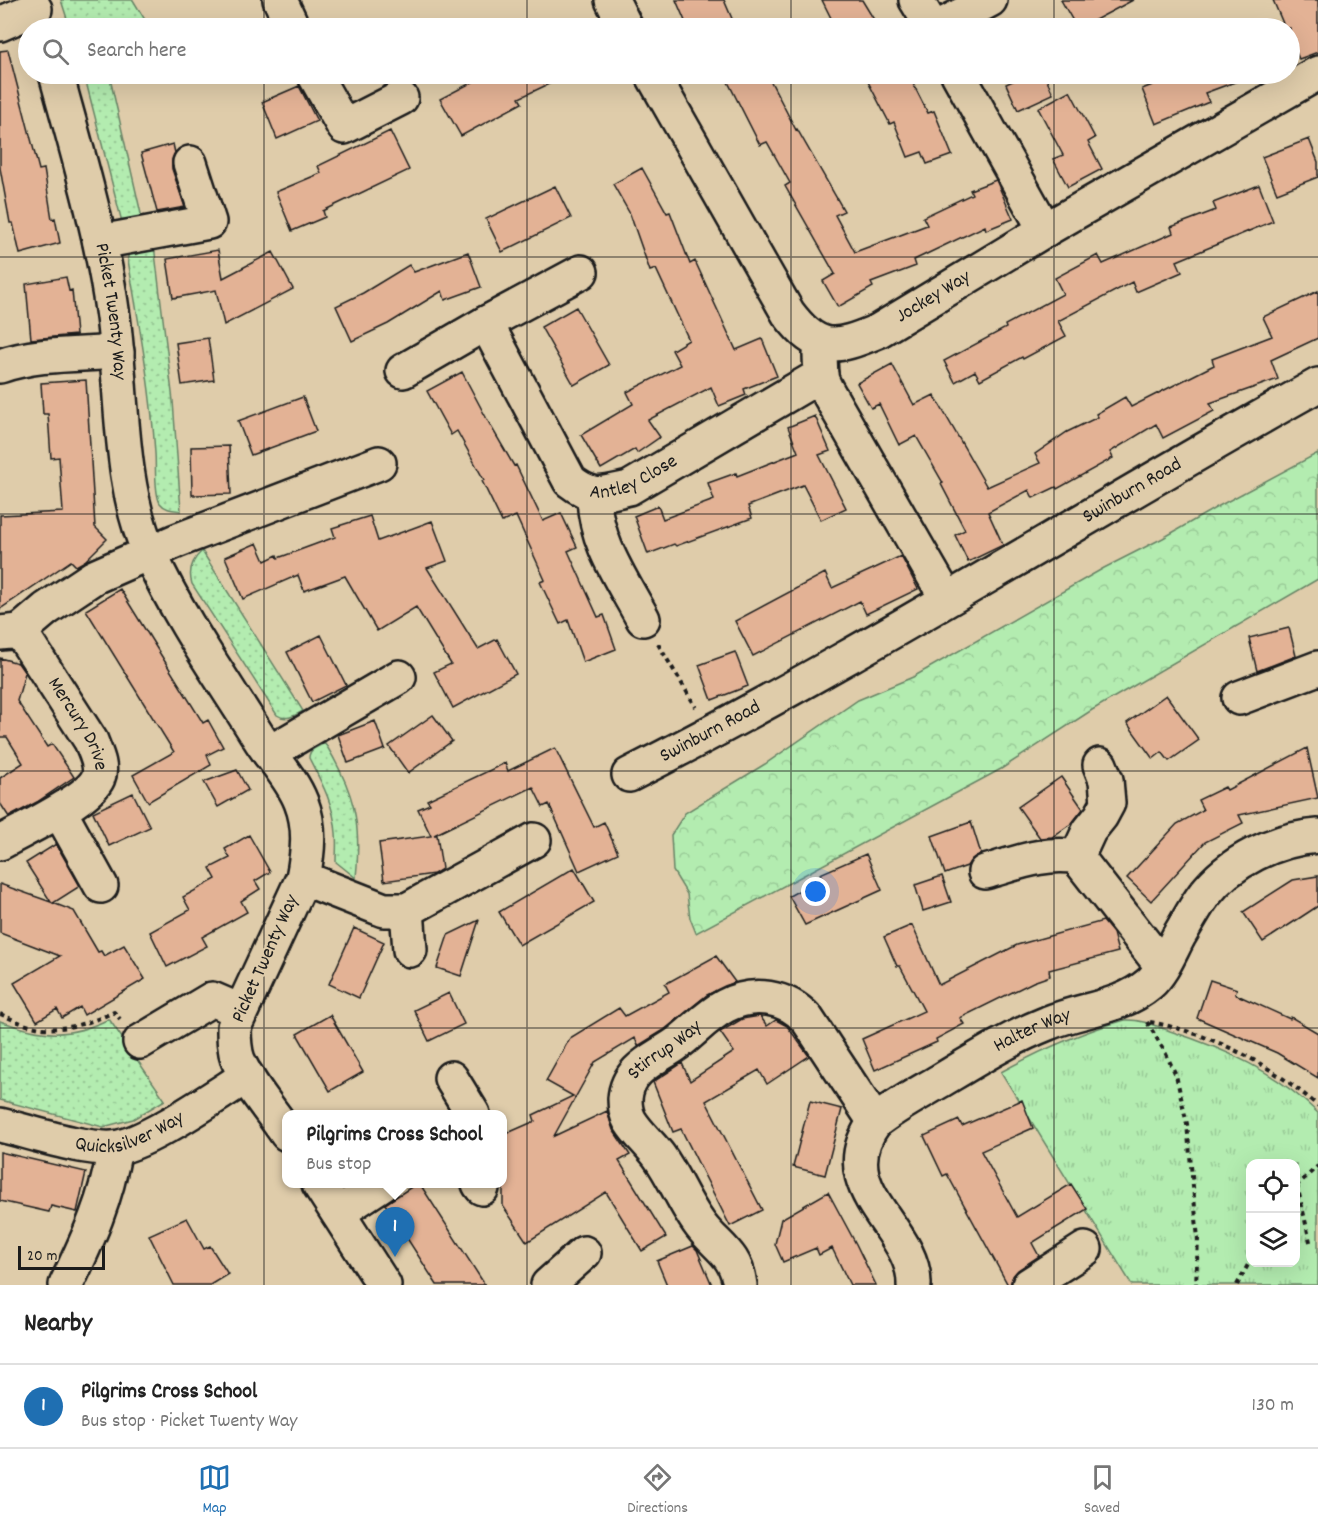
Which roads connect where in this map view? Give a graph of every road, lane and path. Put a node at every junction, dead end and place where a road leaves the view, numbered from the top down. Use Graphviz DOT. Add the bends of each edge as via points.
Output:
graph roads {
  1 [pos="280,0"];
  2 [pos="612,0"];
  3 [pos="916,0"];
  4 [pos="990,0"];
  5 [pos="36,13"];
  6 [pos="18,18"];
  7 [pos="20,18"];
  8 [pos="288,18"];
  9 [pos="621,18"];
  10 [pos="927,18"];
  11 [pos="956,18"];
  12 [pos="0,24"];
  13 [pos="1318,73"];
  14 [pos="1300,83"];
  15 [pos="59,84"];
  16 [pos="320,84"];
  17 [pos="658,84"];
  18 [pos="964,84"];
  19 [pos="1299,84"];
  20 [pos="401,98"];
  21 [pos="190,163"];
  22 [pos="1045,230"];
  23 [pos="100,242"];
  24 [pos="580,272"];
  25 [pos="486,323"];
  26 [pos="117,352"];
  27 [pos="821,360"];
  28 [pos="0,366"];
  29 [pos="403,371"];
  30 [pos="1318,385"];
  31 [pos="379,463"];
  32 [pos="594,495"];
  33 [pos="149,552"];
  34 [pos="947,599"];
  35 [pos="643,619"];
  36 [pos="10,632"];
  37 [pos="1318,668"];
  38 [pos="399,677"];
  39 [pos="1239,698"];
  40 [pos="269,753"];
  41 [pos="1100,765"];
  42 [pos="629,774"];
  43 [pos="60,812"];
  44 [pos="1318,836"];
  45 [pos="534,840"];
  46 [pos="0,843"];
  47 [pos="1077,857"];
  48 [pos="985,872"];
  49 [pos="303,878"];
  50 [pos="101,886"];
  51 [pos="407,910"];
  52 [pos="410,950"];
  53 [pos="1162,966"];
  54 [pos="1139,1008"];
  55 [pos="240,1011"];
  56 [pos="0,1014"];
  57 [pos="140,1042"];
  58 [pos="247,1076"];
  59 [pos="451,1078"];
  60 [pos="1318,1106"];
  61 [pos="471,1110"];
  62 [pos="874,1122"];
  63 [pos="0,1125"];
  64 [pos="282,1127"];
  65 [pos="115,1148"];
  66 [pos="1318,1166"];
  67 [pos="1300,1182"];
  68 [pos="322,1188"];
  69 [pos="376,1188"];
  70 [pos="1300,1202"];
  71 [pos="338,1213"];
  72 [pos="1311,1246"];
  73 [pos="1085,1249"];
  74 [pos="584,1253"];
  75 [pos="1248,1267"];
  76 [pos="66,1285"];
  77 [pos="384,1285"];
  78 [pos="548,1285"];
  79 [pos="740,1285"];
  80 [pos="914,1285"];
  81 [pos="1029,1285"];
  82 [pos="1196,1285"];
  83 [pos="1237,1285"];
  1 -- 8 [label="street"];
  2 -- 9 [label="street"];
  3 -- 10 [label="street"];
  4 -- 11 [label="street"];
  5 -- 7 [label="street"];
  6 -- 12 [label="street"];
  13 -- 14 [label="street, Jockey Way"];
  15 -- 23 [label="street, Picket Twenty Way"];
  16 -- 20 [label="street" via="344,127"];
  17 -- 27 [label="street" via="788,313"];
  18 -- 22 [label="street"];
  19 -- 22 [label="street, Jockey Way"];
  21 -- 23 [label="street" via="209,222"];
  22 -- 27 [label="street, Jockey Way" via="878,331"];
  23 -- 26 [label="street, Picket Twenty Way"];
  24 -- 25 [label="street"];
  25 -- 29 [label="street"];
  25 -- 32 [label="street, Antley Close" via="570,481"];
  26 -- 28 [label="street"];
  26 -- 33 [label="street, Picket Twenty Way" via="128,469 140,530"];
  27 -- 32 [label="street, Antley Close" via="629,488"];
  27 -- 34 [label="street" via="826,389"];
  30 -- 34 [label="street, Swinburn Road"];
  31 -- 33 [label="street"];
  32 -- 35 [label="street" via="599,531"];
  33 -- 36 [label="street, Mercury Drive" via="94,577"];
  33 -- 40 [label="street, Picket Twenty Way" via="165,586"];
  34 -- 42 [label="street, Swinburn Road"];
  36 -- 43 [label="street, Mercury Drive" via="91,741 98,757 98,778"];
  37 -- 39 [label="street"];
  38 -- 40 [label="street"];
  40 -- 49 [label="street, Picket Twenty Way" via="301,803 308,837"];
  41 -- 47 [label="street" via="1108,803"];
  43 -- 46 [label="street, Mercury Drive"];
  43 -- 50 [label="street"];
  44 -- 53 [label="street, Halter Way" via="1267,848 1234,867 1205,893"];
  45 -- 51 [label="street"];
  47 -- 48 [label="street" via="1038,858"];
  47 -- 53 [label="street"];
  49 -- 51 [label="street, Picket Twenty Way" via="384,910"];
  49 -- 55 [label="street, Picket Twenty Way"];
  51 -- 52 [label="street"];
  53 -- 54 [label="street, Halter Way"];
  54 -- 60 [label="path" via="1236,1051 1282,1077"];
  54 -- 62 [label="street, Halter Way" via="1112,1003 1030,1031"];
  54 -- 82 [label="path" via="1176,1075 1187,1124 1198,1239"];
  55 -- 57 [label="street" via="212,999"];
  55 -- 58 [label="street, Picket Twenty Way" via="234,1027 234,1044"];
  56 -- 57 [label="path" via="47,1028 88,1022 114,1012"];
  58 -- 64 [label="street, Picket Twenty Way"];
  58 -- 65 [label="street, Quicksilver Way" via="155,1131"];
  59 -- 61 [label="street"];
  62 -- 79 [label="street, Stirrup Way" via="807,1019 798,1008 777,999 756,997 725,1006 641,1066 627,1086 626,1112 659,1156 701,1226 730,1256"];
  62 -- 80 [label="street" via="864,1140 861,1176 907,1255"];
  63 -- 65 [label="street, Quicksilver Way" via="84,1145"];
  65 -- 76 [label="street" via="103,1202"];
  66 -- 67 [label="path"];
  68 -- 71 [label="street"];
  69 -- 71 [label="street"];
  70 -- 72 [label="path"];
  71 -- 77 [label="street"];
  73 -- 81 [label="street"];
  74 -- 78 [label="street"];
  75 -- 83 [label="path"];
}
